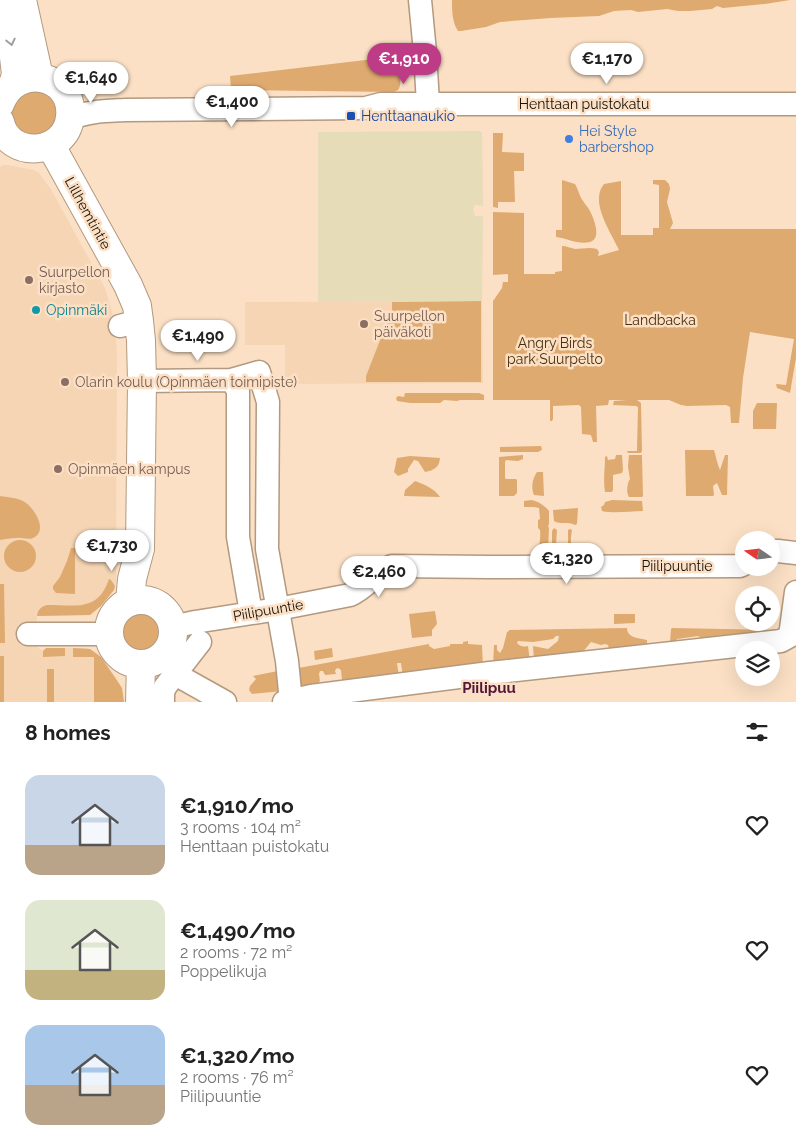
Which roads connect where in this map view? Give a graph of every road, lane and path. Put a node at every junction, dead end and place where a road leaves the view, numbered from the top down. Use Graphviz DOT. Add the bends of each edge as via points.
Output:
graph roads {
  1 [pos="2,0"];
  2 [pos="22,0"];
  3 [pos="420,0"];
  4 [pos="39,77"];
  5 [pos="6,95"];
  6 [pos="428,104"];
  7 [pos="792,104"];
  8 [pos="68,108"];
  9 [pos="2,133"];
  10 [pos="51,146"];
  11 [pos="231,380"];
  12 [pos="142,381"];
  13 [pos="780,551"];
  14 [pos="796,553"];
  15 [pos="735,566"];
  16 [pos="796,592"];
  17 [pos="139,601"];
  18 [pos="278,609"];
  19 [pos="251,613"];
  20 [pos="173,627"];
  21 [pos="28,634"];
  22 [pos="109,634"];
  23 [pos="200,642"];
  24 [pos="140,664"];
  25 [pos="175,674"];
  26 [pos="140,702"];
  27 [pos="163,702"];
  28 [pos="225,702"];
  29 [pos="289,702"];
  1 -- 5 [label="main road, one-way" via="16,74"];
  2 -- 4 [label="main road"];
  3 -- 6 [label="street"];
  4 -- 5 [label="main road" via="25,78"];
  4 -- 8 [label="main road" via="60,88"];
  6 -- 7 [label="street, Henttaan puistokatu"];
  6 -- 8 [label="street, Henttaan puistokatu" via="381,104 366,108 125,110 79,114"];
  8 -- 10 [label="main road" via="66,130"];
  9 -- 10 [label="main road" via="23,147"];
  10 -- 12 [label="main road, Lillhemtintie" via="137,306 130,324 141,340"];
  11 -- 12 [label="street"];
  11 -- 18 [label="street" via="260,372 268,402 267,549"];
  11 -- 19 [label="street" via="238,390 238,537"];
  12 -- 17 [label="main road, Lillhemtintie" via="140,549 147,579"];
  13 -- 14 [label="street"];
  15 -- 18 [label="street, Piilipuuntie" via="392,566 350,595"];
  16 -- 29 [label="street" via="790,636 781,641 490,673 311,696"];
  17 -- 20 [label="main road" via="158,604 165,610"];
  17 -- 22 [label="main road" via="117,611"];
  18 -- 19 [label="street, Piilipuuntie"];
  18 -- 29 [label="street" via="287,661"];
  19 -- 20 [label="street, Piilipuuntie"];
  20 -- 24 [label="main road" via="169,649 161,657"];
  21 -- 22 [label="street"];
  22 -- 24 [label="main road" via="111,643 123,658"];
  23 -- 25 [label="street"];
  24 -- 26 [label="main road"];
  25 -- 27 [label="street" via="165,687"];
  25 -- 28 [label="street"];
}
